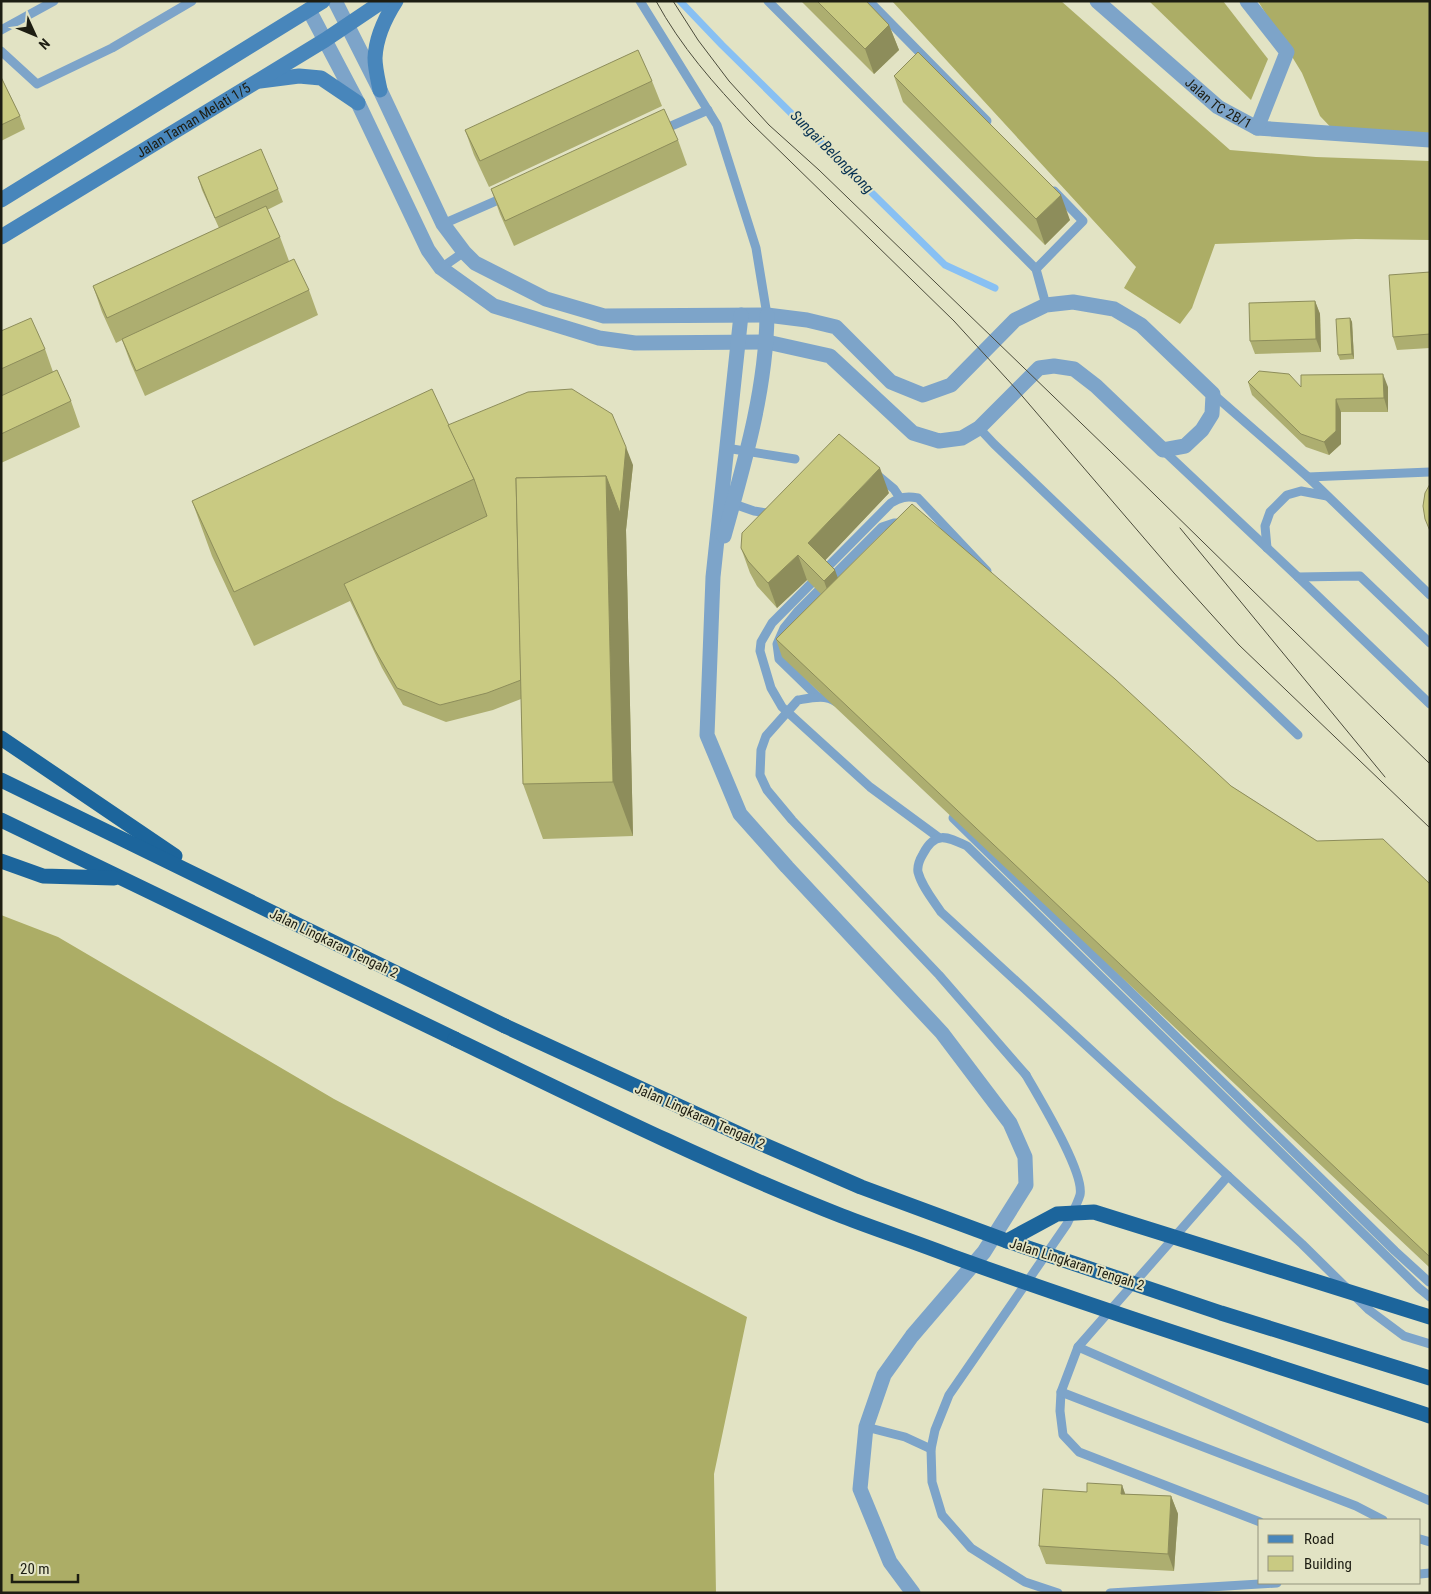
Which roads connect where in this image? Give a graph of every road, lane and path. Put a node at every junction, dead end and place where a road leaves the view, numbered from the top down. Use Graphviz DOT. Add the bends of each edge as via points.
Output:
graph roads {
  1 [pos="54,1"];
  2 [pos="192,1"];
  3 [pos="323,1"];
  4 [pos="335,1"];
  5 [pos="383,1"];
  6 [pos="396,1"];
  7 [pos="640,1"];
  8 [pos="768,1"];
  9 [pos="869,1"];
  10 [pos="1097,1"];
  11 [pos="1247,1"];
  12 [pos="309,10"];
  13 [pos="348,25"];
  14 [pos="1,30"];
  15 [pos="325,40"];
  16 [pos="1,51"];
  17 [pos="254,82"];
  18 [pos="380,90"];
  19 [pos="358,103"];
  20 [pos="708,110"];
  21 [pos="992,126"];
  22 [pos="1257,128"];
  23 [pos="653,134"];
  24 [pos="1430,140"];
  25 [pos="1050,187"];
  26 [pos="516,193"];
  27 [pos="1,200"];
  28 [pos="443,224"];
  29 [pos="1,237"];
  30 [pos="464,252"];
  31 [pos="441,268"];
  32 [pos="1036,269"];
  33 [pos="1046,305"];
  34 [pos="741,315"];
  35 [pos="767,315"];
  36 [pos="738,342"];
  37 [pos="767,342"];
  38 [pos="1213,394"];
  39 [pos="979,428"];
  40 [pos="726,448"];
  41 [pos="1164,450"];
  42 [pos="747,452"];
  43 [pos="795,459"];
  44 [pos="867,466"];
  45 [pos="1430,472"];
  46 [pos="1308,477"];
  47 [pos="1327,496"];
  48 [pos="900,498"];
  49 [pos="727,502"];
  50 [pos="781,513"];
  51 [pos="909,526"];
  52 [pos="1267,548"];
  53 [pos="1298,576"];
  54 [pos="994,578"];
  55 [pos="1430,595"];
  56 [pos="1430,642"];
  57 [pos="818,697"];
  58 [pos="1430,704"];
  59 [pos="847,710"];
  60 [pos="1298,735"];
  61 [pos="1,738"];
  62 [pos="1,780"];
  63 [pos="944,808"];
  64 [pos="1,820"];
  65 [pos="981,835"];
  66 [pos="949,837"];
  67 [pos="938,838"];
  68 [pos="1,861"];
  69 [pos="121,878"];
  70 [pos="220,886"];
  71 [pos="1228,1176"];
  72 [pos="1007,1241"];
  73 [pos="1430,1282"];
  74 [pos="1430,1297"];
  75 [pos="1430,1317"];
  76 [pos="1430,1344"];
  77 [pos="1078,1347"];
  78 [pos="1430,1378"];
  79 [pos="1061,1392"];
  80 [pos="1430,1416"];
  81 [pos="866,1426"];
  82 [pos="931,1449"];
  83 [pos="1430,1501"];
  84 [pos="1381,1519"];
  85 [pos="1258,1521"];
  86 [pos="1260,1584"];
  87 [pos="912,1593"];
  88 [pos="1058,1593"];
  89 [pos="1110,1593"];
  1 -- 14 [label="lane"];
  2 -- 16 [label="lane" via="112,48 37,84"];
  3 -- 12 [label="main road"];
  4 -- 13 [label="street"];
  5 -- 13 [label="main road, Jalan Taman Melati 1/5"];
  6 -- 18 [label="main road" via="379,34 375,58"];
  7 -- 20 [label="lane"];
  8 -- 32 [label="lane"];
  9 -- 21 [label="lane"];
  10 -- 22 [label="street, Jalan TC 2B/1" via="1218,107"];
  11 -- 22 [label="street" via="1287,52"];
  12 -- 15 [label="street"];
  12 -- 27 [label="main road"];
  13 -- 15 [label="main road, Jalan Taman Melati 1/5"];
  13 -- 18 [label="street"];
  15 -- 17 [label="main road, Jalan Taman Melati 1/5"];
  15 -- 19 [label="street"];
  17 -- 19 [label="main road" via="299,76 321,78"];
  17 -- 29 [label="main road, Jalan Taman Melati 1/5"];
  18 -- 28 [label="street"];
  19 -- 31 [label="street" via="428,250"];
  20 -- 23 [label="lane"];
  20 -- 35 [label="lane" via="717,125 756,248"];
  22 -- 24 [label="street, Jalan TC 2B/1"];
  25 -- 32 [label="lane" via="1083,221"];
  26 -- 28 [label="lane"];
  28 -- 30 [label="street"];
  30 -- 31 [label="lane"];
  30 -- 34 [label="street" via="475,263 546,298 604,316"];
  31 -- 36 [label="street" via="494,306 598,338 635,343"];
  32 -- 33 [label="lane"];
  33 -- 35 [label="street" via="1015,320 951,385 923,395 891,382 836,327"];
  33 -- 38 [label="street" via="1073,302 1114,309 1141,325"];
  34 -- 35 [label="street"];
  34 -- 36 [label="street"];
  35 -- 37 [label="street"];
  36 -- 37 [label="street"];
  36 -- 40 [label="street"];
  37 -- 39 [label="street" via="830,356 913,434 939,442 962,438"];
  37 -- 42 [label="street"];
  38 -- 41 [label="street" via="1212,414 1202,430 1185,446"];
  38 -- 46 [label="lane"];
  39 -- 41 [label="street" via="1039,368 1054,366 1074,369"];
  39 -- 60 [label="lane"];
  40 -- 42 [label="lane"];
  40 -- 49 [label="street"];
  41 -- 52 [label="lane"];
  42 -- 43 [label="lane"];
  42 -- 49 [label="street"];
  44 -- 48 [label="lane"];
  45 -- 46 [label="lane"];
  46 -- 47 [label="lane"];
  47 -- 52 [label="lane" via="1301,491 1288,495 1270,512 1265,526"];
  47 -- 55 [label="lane"];
  48 -- 54 [label="lane" via="918,498"];
  48 -- 67 [label="lane" via="891,503 772,623 760,642 760,651 771,688 782,707 870,787"];
  49 -- 50 [label="lane" via="754,511"];
  49 -- 81 [label="street" via="712,577 707,735 740,814 942,1033 1010,1123 1024,1157 1026,1185 984,1252 912,1336 884,1375"];
  51 -- 57 [label="lane" via="894,523 882,527 796,612 780,636 777,644 779,659"];
  52 -- 53 [label="lane"];
  53 -- 56 [label="lane" via="1360,576"];
  53 -- 58 [label="lane"];
  57 -- 59 [label="lane, bridge" via="831,698"];
  57 -- 82 [label="lane, bridge" via="798,700 766,736 761,750 760,775 767,790 939,974 1026,1075 1080,1181 1080,1194 1067,1224 949,1395"];
  61 -- 70 [label="highway"];
  62 -- 70 [label="highway, Jalan Lingkaran Tengah 2"];
  63 -- 73 [label="lane, bridge"];
  64 -- 69 [label="highway"];
  65 -- 66 [label="lane"];
  66 -- 67 [label="lane"];
  66 -- 74 [label="lane" via="967,846"];
  67 -- 71 [label="lane" via="926,847 917,870 942,912"];
  68 -- 69 [label="highway" via="43,876"];
  69 -- 80 [label="highway, bridge" via="623,1120 842,1216 1020,1281"];
  70 -- 72 [label="highway, Jalan Lingkaran Tengah 2, bridge" via="505,1026 746,1138 861,1187"];
  71 -- 76 [label="lane" via="1369,1310 1404,1336"];
  71 -- 77 [label="lane"];
  72 -- 75 [label="highway, bridge" via="1057,1214 1094,1212"];
  72 -- 78 [label="highway, Jalan Lingkaran Tengah 2, bridge" via="1221,1313"];
  77 -- 79 [label="lane"];
  77 -- 83 [label="lane"];
  79 -- 84 [label="lane" via="1356,1506"];
  79 -- 85 [label="lane" via="1062,1435 1079,1452"];
  81 -- 82 [label="lane"];
  81 -- 87 [label="street" via="860,1489 890,1562"];
  82 -- 88 [label="lane" via="932,1482 942,1515 971,1548 1025,1582"];
  86 -- 89 [label="lane"];
}
